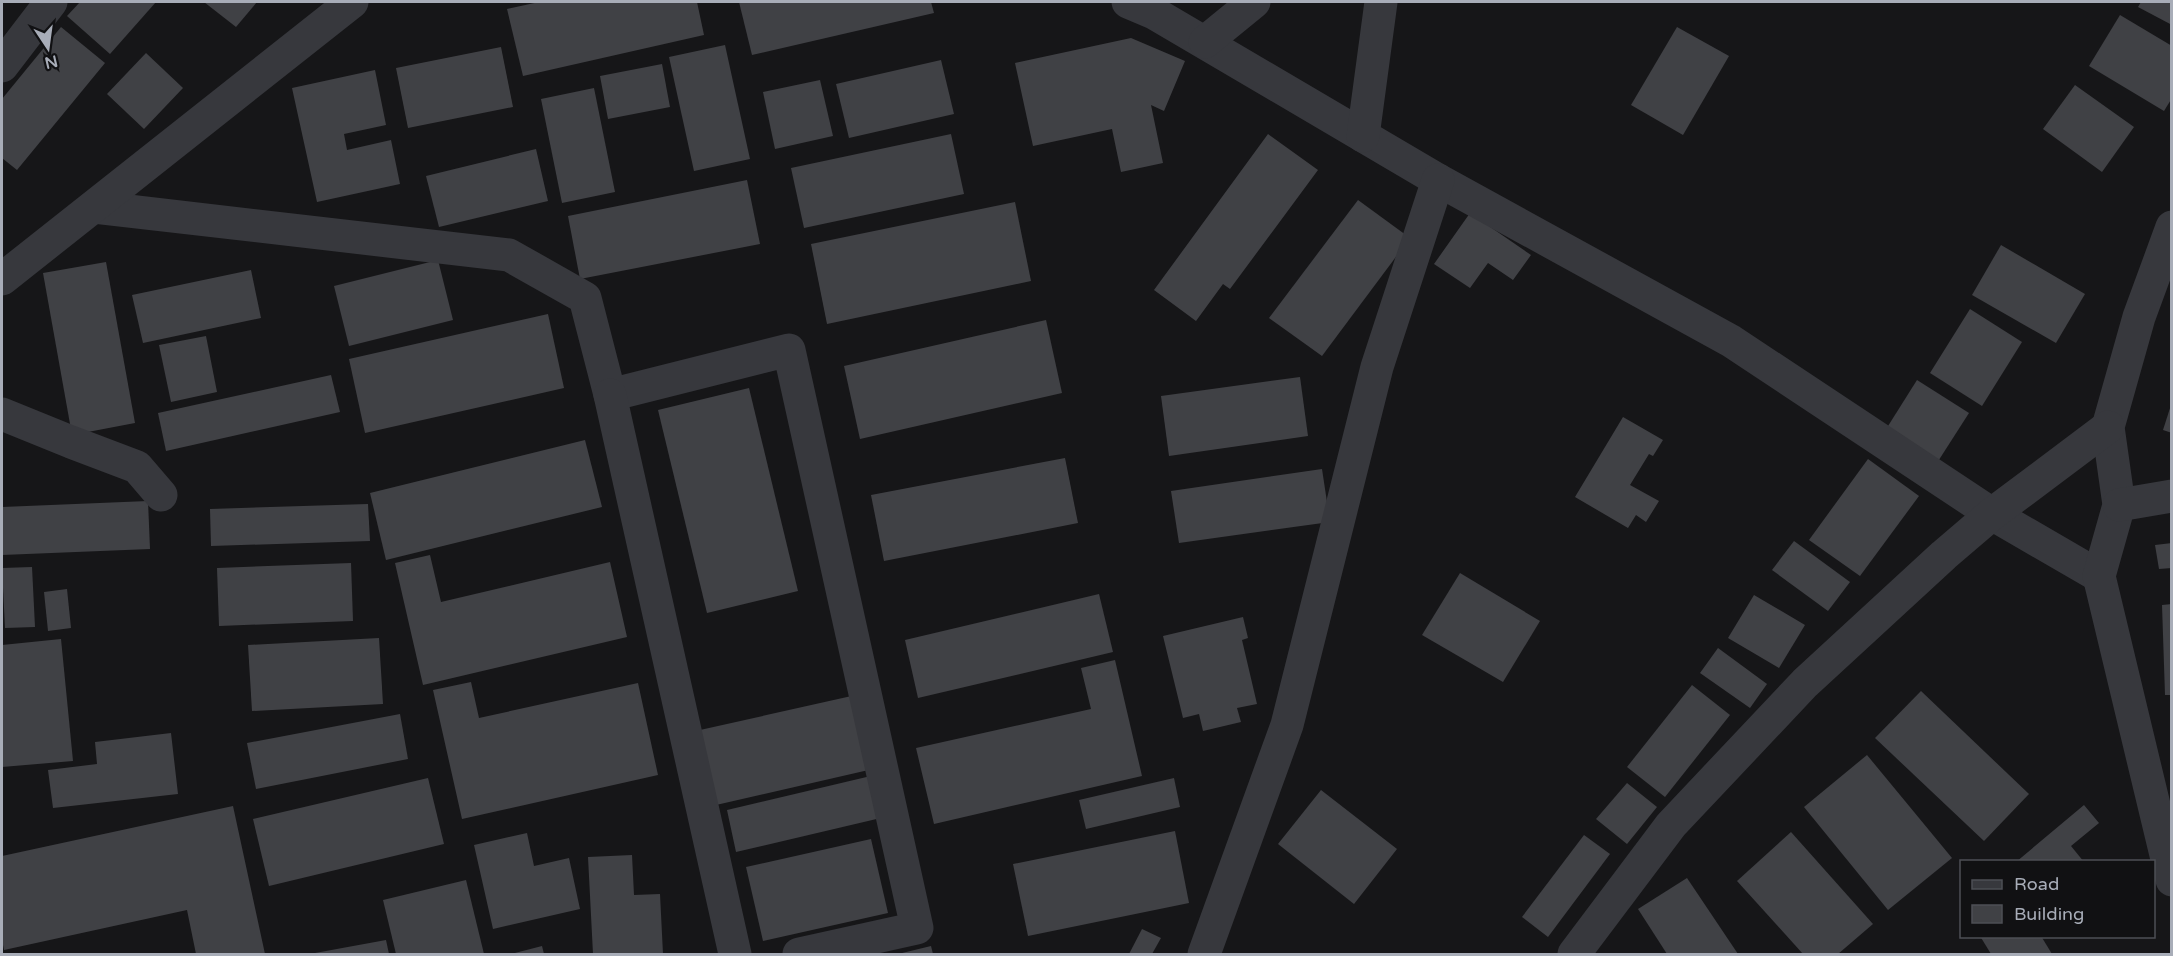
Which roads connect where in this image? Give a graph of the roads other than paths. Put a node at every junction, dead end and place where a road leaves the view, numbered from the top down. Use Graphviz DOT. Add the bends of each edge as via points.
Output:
graph roads {
  1 [pos="51,2"];
  2 [pos="352,2"];
  3 [pos="1128,2"];
  4 [pos="1254,2"];
  5 [pos="1381,2"];
  6 [pos="1204,42"];
  7 [pos="2,66"];
  8 [pos="1362,136"];
  9 [pos="1438,180"];
  10 [pos="94,207"];
  11 [pos="2172,227"];
  12 [pos="2,279"];
  13 [pos="610,395"];
  14 [pos="2,414"];
  15 [pos="2108,427"];
  16 [pos="161,495"];
  17 [pos="2172,496"];
  18 [pos="2119,505"];
  19 [pos="1992,514"];
  20 [pos="2099,576"];
  21 [pos="2172,880"];
  22 [pos="735,954"];
  23 [pos="800,954"];
  24 [pos="1204,954"];
  25 [pos="1574,954"];
  1 -- 7 [label="street"];
  2 -- 10 [label="street"];
  3 -- 6 [label="street"];
  4 -- 6 [label="street"];
  5 -- 8 [label="street"];
  6 -- 8 [label="street"];
  8 -- 9 [label="street"];
  9 -- 19 [label="street" via="1731,341"];
  9 -- 24 [label="street" via="1377,367 1287,725"];
  10 -- 12 [label="street"];
  10 -- 13 [label="street" via="509,255 585,298"];
  11 -- 15 [label="street" via="2139,317"];
  13 -- 22 [label="street"];
  13 -- 23 [label="street" via="789,350 917,928"];
  14 -- 16 [label="street" via="137,467"];
  15 -- 18 [label="street"];
  15 -- 19 [label="street"];
  17 -- 18 [label="street"];
  18 -- 20 [label="street"];
  19 -- 20 [label="street"];
  19 -- 25 [label="street" via="1805,683 1671,825"];
  20 -- 21 [label="street"];
}
